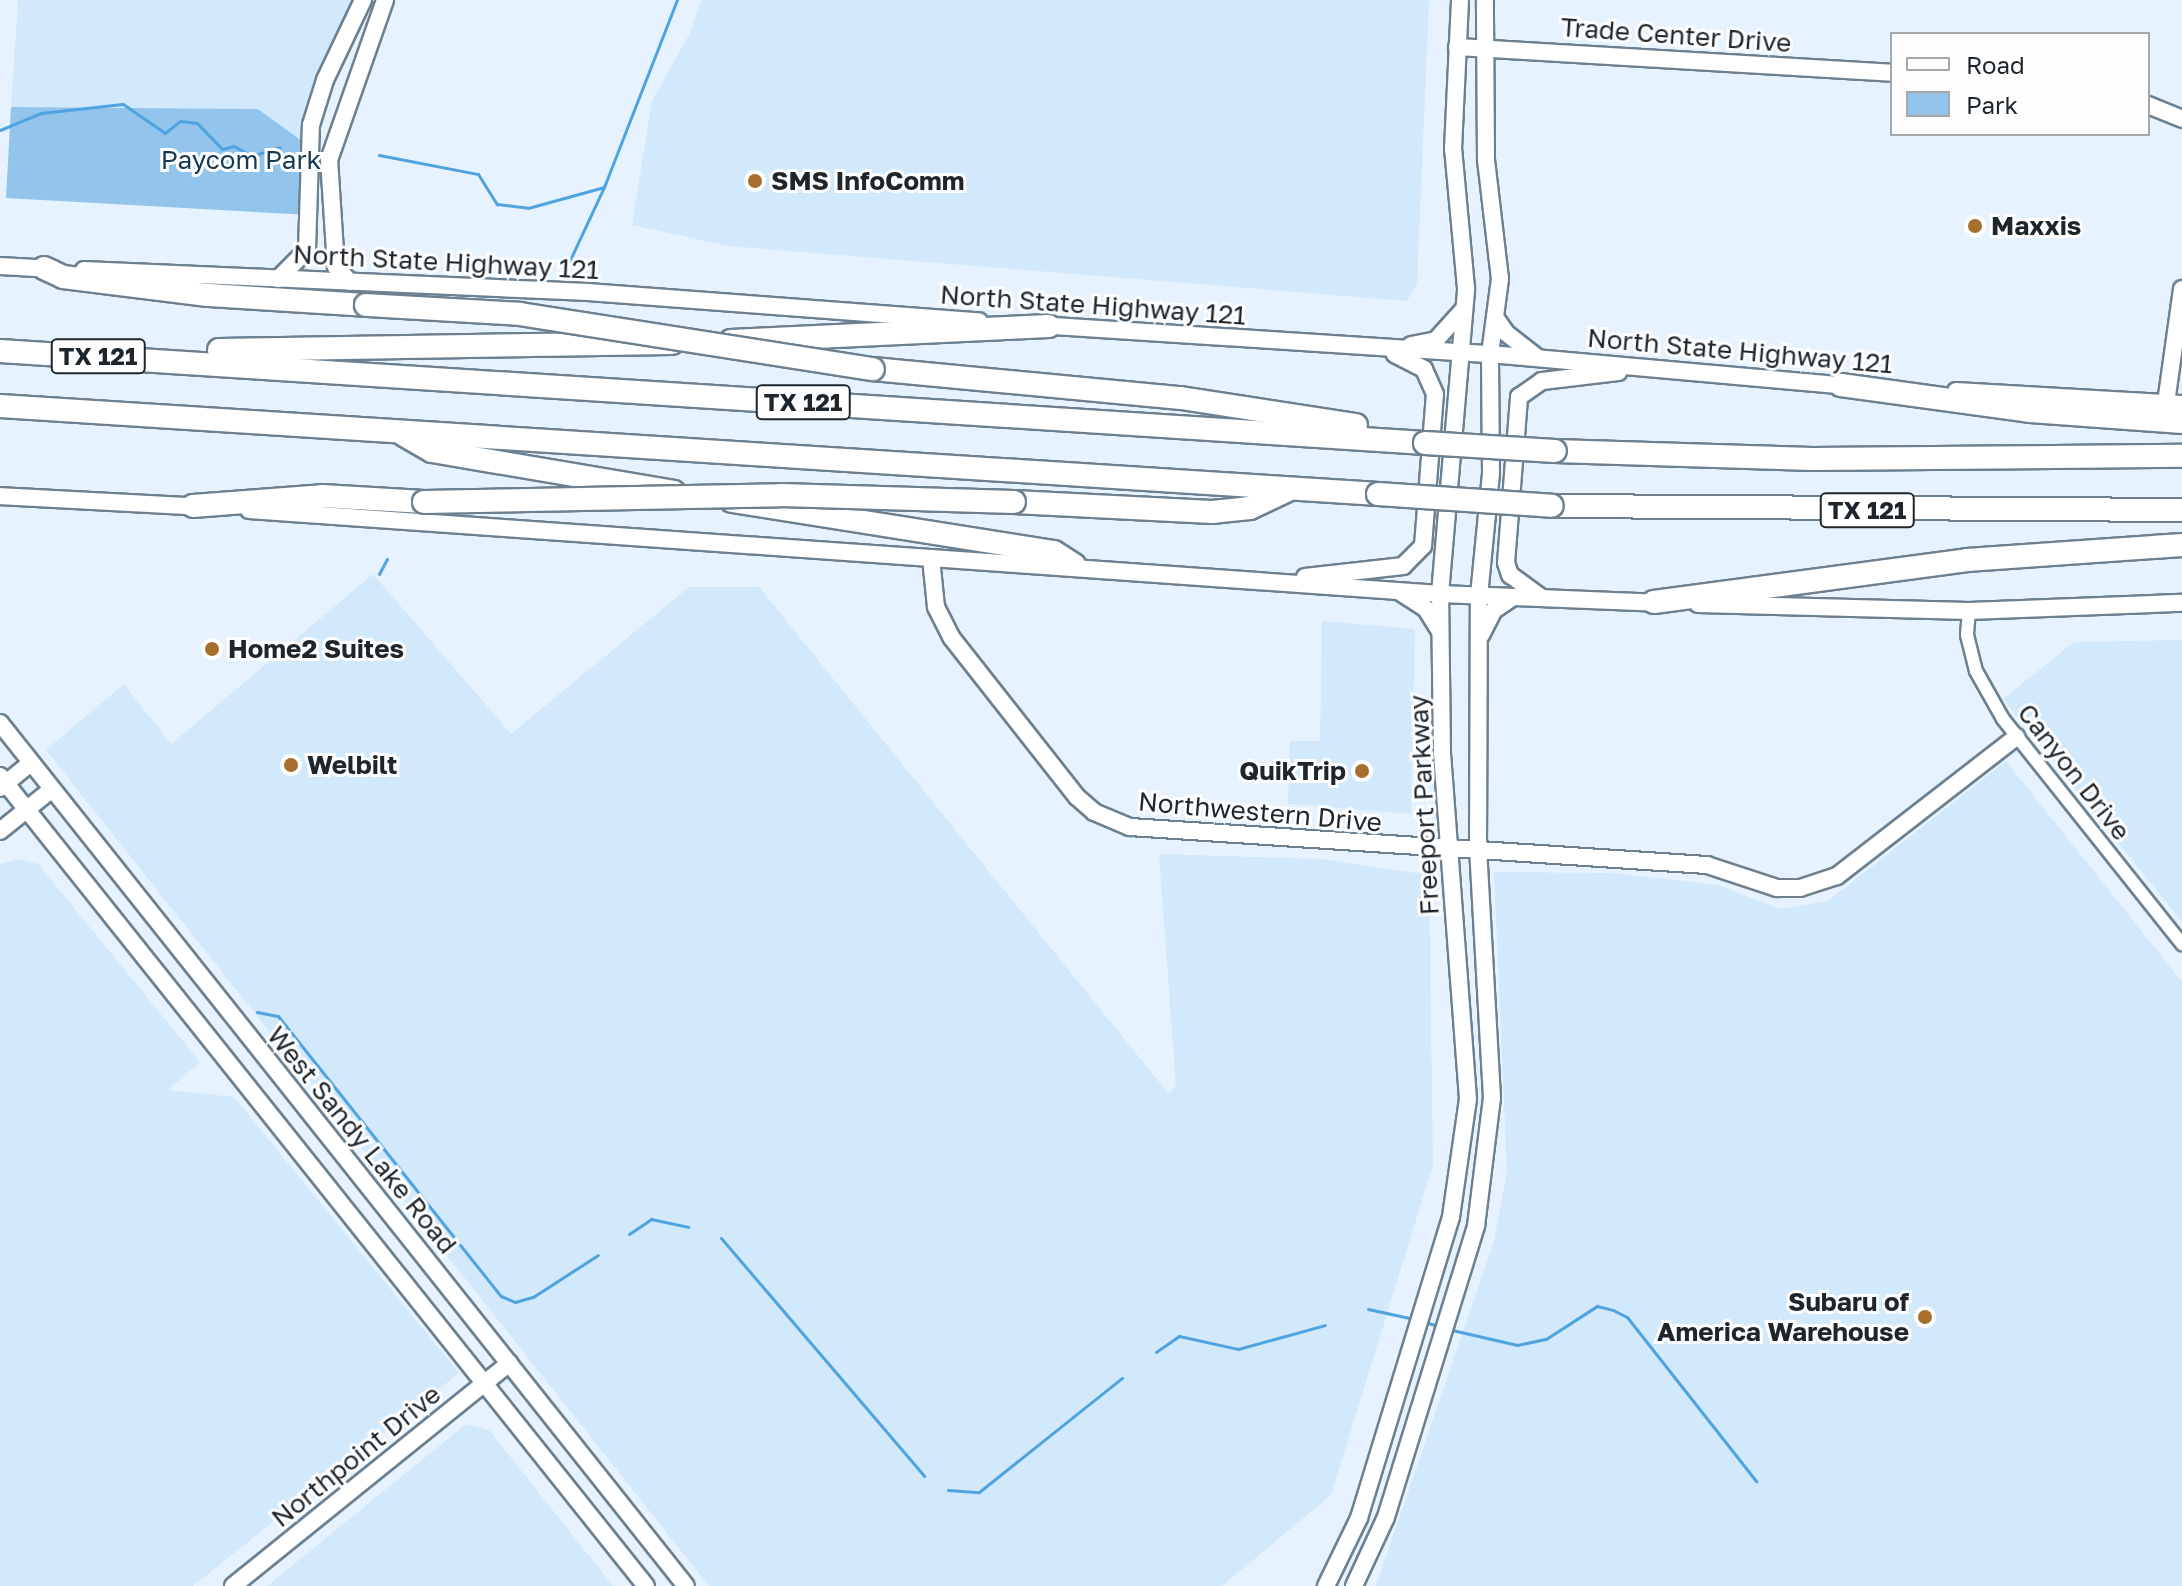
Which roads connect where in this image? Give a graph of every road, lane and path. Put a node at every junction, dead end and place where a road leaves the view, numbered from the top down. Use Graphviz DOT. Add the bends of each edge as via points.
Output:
graph roads {
  1 [pos="363,0"];
  2 [pos="385,0"];
  3 [pos="1460,0"];
  4 [pos="1485,0"];
  5 [pos="1457,47"];
  6 [pos="1483,47"];
  7 [pos="1890,73"];
  8 [pos="2150,106"];
  9 [pos="2182,119"];
  10 [pos="0,266"];
  11 [pos="44,268"];
  12 [pos="278,279"];
  13 [pos="350,282"];
  14 [pos="2182,289"];
  15 [pos="1463,309"];
  16 [pos="1495,317"];
  17 [pos="1049,326"];
  18 [pos="1384,350"];
  19 [pos="0,351"];
  20 [pos="1457,353"];
  21 [pos="1490,354"];
  22 [pos="1538,358"];
  23 [pos="196,362"];
  24 [pos="1652,368"];
  25 [pos="1841,385"];
  26 [pos="2174,403"];
  27 [pos="0,406"];
  28 [pos="2182,422"];
  29 [pos="399,433"];
  30 [pos="1417,442"];
  31 [pos="2182,456"];
  32 [pos="1292,488"];
  33 [pos="0,496"];
  34 [pos="193,506"];
  35 [pos="2182,510"];
  36 [pos="2182,545"];
  37 [pos="931,558"];
  38 [pos="1074,565"];
  39 [pos="1264,581"];
  40 [pos="1399,591"];
  41 [pos="1440,594"];
  42 [pos="1479,596"];
  43 [pos="1513,597"];
  44 [pos="1542,598"];
  45 [pos="1654,602"];
  46 [pos="2182,603"];
  47 [pos="1969,611"];
  48 [pos="1442,635"];
  49 [pos="1479,640"];
  50 [pos="0,723"];
  51 [pos="2016,737"];
  52 [pos="31,763"];
  53 [pos="2,783"];
  54 [pos="52,789"];
  55 [pos="27,809"];
  56 [pos="0,831"];
  57 [pos="1447,849"];
  58 [pos="1478,849"];
  59 [pos="2182,944"];
  60 [pos="224,1005"];
  61 [pos="199,1024"];
  62 [pos="509,1363"];
  63 [pos="484,1383"];
  64 [pos="233,1586"];
  65 [pos="646,1586"];
  66 [pos="686,1586"];
  67 [pos="1326,1586"];
  68 [pos="1354,1586"];
  1 -- 12 [label="main road" via="325,80 311,125 307,250 297,266"];
  2 -- 13 [label="main road" via="329,160 336,267"];
  3 -- 5 [label="main road, Freeport Parkway"];
  4 -- 6 [label="main road, Freeport Parkway"];
  5 -- 6 [label="main road, Trade Center Drive"];
  5 -- 15 [label="main road, Freeport Parkway" via="1453,149 1466,288"];
  6 -- 7 [label="main road, Trade Center Drive"];
  6 -- 16 [label="main road, Freeport Parkway" via="1486,159 1500,279"];
  8 -- 9 [label="main road"];
  10 -- 11 [label="main road, North State Highway 121"];
  11 -- 12 [label="main road, North State Highway 121"];
  11 -- 30 [label="highway, bridge" via="63,277 208,295 520,314 873,369 1181,398 1397,431"];
  12 -- 13 [label="main road, North State Highway 121"];
  13 -- 17 [label="main road, North State Highway 121" via="589,292"];
  14 -- 26 [label="main road"];
  15 -- 18 [label="main road" via="1436,340"];
  15 -- 20 [label="main road, Freeport Parkway"];
  16 -- 21 [label="main road, Freeport Parkway"];
  16 -- 22 [label="main road"];
  17 -- 18 [label="main road, North State Highway 121"];
  17 -- 23 [label="highway" via="611,346 218,350"];
  18 -- 20 [label="main road, North State Highway 121"];
  18 -- 39 [label="main road" via="1424,369 1435,394 1423,546 1403,566"];
  19 -- 23 [label="highway, TX 121"];
  20 -- 21 [label="main road, North State Highway 121"];
  20 -- 41 [label="main road, Freeport Parkway"];
  21 -- 22 [label="main road, North State Highway 121"];
  21 -- 42 [label="main road, Freeport Parkway" via="1491,473"];
  22 -- 24 [label="main road, North State Highway 121"];
  23 -- 30 [label="highway, TX 121"];
  24 -- 25 [label="main road, North State Highway 121"];
  24 -- 44 [label="main road" via="1542,381 1529,385 1519,397 1506,563 1519,584"];
  25 -- 26 [label="main road, North State Highway 121"];
  25 -- 28 [label="highway" via="2031,411"];
  27 -- 29 [label="highway, TX 121"];
  29 -- 32 [label="highway, TX 121"];
  29 -- 38 [label="highway" via="432,451 1054,552"];
  30 -- 31 [label="highway, TX 121, bridge" via="1812,459"];
  32 -- 34 [label="highway, bridge" via="1250,508 1212,512 781,495 424,502 322,496"];
  32 -- 35 [label="highway, TX 121, bridge" via="1552,506"];
  33 -- 34 [label="main road"];
  34 -- 37 [label="main road"];
  36 -- 45 [label="highway" via="1967,560"];
  37 -- 38 [label="main road"];
  37 -- 57 [label="main road, Northwestern Drive" via="936,607 946,630 1094,812 1130,827"];
  38 -- 39 [label="main road"];
  39 -- 40 [label="main road"];
  40 -- 41 [label="main road"];
  40 -- 48 [label="main road" via="1426,609"];
  41 -- 42 [label="main road"];
  41 -- 48 [label="main road, Freeport Parkway"];
  42 -- 43 [label="main road"];
  42 -- 49 [label="main road, Freeport Parkway"];
  43 -- 44 [label="main road"];
  43 -- 49 [label="main road" via="1494,610"];
  44 -- 45 [label="main road"];
  45 -- 47 [label="main road"];
  46 -- 47 [label="main road"];
  47 -- 51 [label="street, Canyon Drive" via="1967,635 1976,671"];
  48 -- 57 [label="main road, Freeport Parkway"];
  49 -- 58 [label="main road, Freeport Parkway"];
  50 -- 52 [label="main road, West Sandy Lake Road"];
  51 -- 58 [label="main road, Northwestern Drive" via="1837,876 1818,884 1777,888 1707,865"];
  51 -- 59 [label="street, Canyon Drive"];
  52 -- 53 [label="main road"];
  52 -- 54 [label="main road, West Sandy Lake Road"];
  53 -- 55 [label="main road, West Sandy Lake Road"];
  54 -- 55 [label="main road"];
  54 -- 60 [label="main road, West Sandy Lake Road"];
  55 -- 56 [label="main road"];
  55 -- 61 [label="main road, West Sandy Lake Road"];
  57 -- 58 [label="main road, Northwestern Drive"];
  57 -- 67 [label="main road, Freeport Parkway" via="1468,1099 1451,1217 1359,1518"];
  58 -- 68 [label="main road, Freeport Parkway" via="1492,1098 1476,1226 1386,1517"];
  60 -- 61 [label="main road"];
  60 -- 62 [label="main road, West Sandy Lake Road"];
  61 -- 63 [label="main road, West Sandy Lake Road"];
  62 -- 63 [label="main road, Northpoint Drive"];
  62 -- 66 [label="main road, West Sandy Lake Road"];
  63 -- 64 [label="main road, Northpoint Drive"];
  63 -- 65 [label="main road, West Sandy Lake Road"];
}
